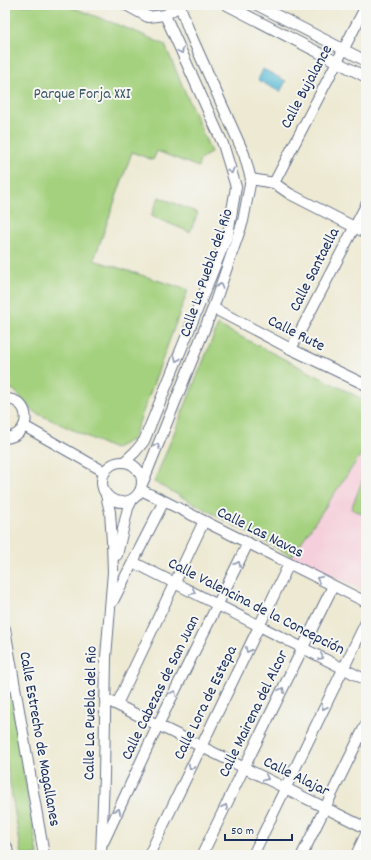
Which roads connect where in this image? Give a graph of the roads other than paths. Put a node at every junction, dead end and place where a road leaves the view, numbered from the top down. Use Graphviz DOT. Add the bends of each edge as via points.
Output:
graph roads {
  1 [pos="126,5"];
  2 [pos="227,5"];
  3 [pos="257,5"];
  4 [pos="180,6"];
  5 [pos="366,7"];
  6 [pos="165,15"];
  7 [pos="344,49"];
  8 [pos="366,61"];
  9 [pos="337,62"];
  10 [pos="366,77"];
  11 [pos="251,179"];
  12 [pos="274,183"];
  13 [pos="366,205"];
  14 [pos="354,227"];
  15 [pos="366,233"];
  16 [pos="213,308"];
  17 [pos="291,349"];
  18 [pos="366,385"];
  19 [pos="6,398"];
  20 [pos="24,426"];
  21 [pos="5,438"];
  22 [pos="124,462"];
  23 [pos="105,472"];
  24 [pos="142,486"];
  25 [pos="106,495"];
  26 [pos="132,500"];
  27 [pos="164,501"];
  28 [pos="204,521"];
  29 [pos="248,543"];
  30 [pos="133,562"];
  31 [pos="289,564"];
  32 [pos="113,572"];
  33 [pos="174,583"];
  34 [pos="333,586"];
  35 [pos="366,602"];
  36 [pos="218,605"];
  37 [pos="110,606"];
  38 [pos="366,622"];
  39 [pos="260,626"];
  40 [pos="5,629"];
  41 [pos="303,648"];
  42 [pos="343,668"];
  43 [pos="366,680"];
  44 [pos="105,699"];
  45 [pos="117,704"];
  46 [pos="366,724"];
  47 [pos="158,725"];
  48 [pos="201,746"];
  49 [pos="244,768"];
  50 [pos="285,788"];
  51 [pos="325,808"];
  52 [pos="106,826"];
  53 [pos="366,828"];
  54 [pos="366,834"];
  55 [pos="5,848"];
  56 [pos="101,850"];
  57 [pos="6,855"];
  58 [pos="44,855"];
  59 [pos="149,855"];
  60 [pos="202,855"];
  61 [pos="253,855"];
  62 [pos="302,855"];
  63 [pos="356,855"];
  1 -- 6 [label="street" via="148,17"];
  2 -- 9 [label="street"];
  3 -- 7 [label="street"];
  4 -- 6 [label="street"];
  4 -- 11 [label="street, Calle La Puebla del Rio" via="244,154"];
  5 -- 7 [label="street, Calle Bujalance"];
  6 -- 22 [label="street, Calle La Puebla del Rio, one-way" via="223,144 236,186 228,234 156,412 144,441"];
  7 -- 8 [label="street"];
  7 -- 9 [label="street, Calle Bujalance"];
  9 -- 10 [label="street"];
  9 -- 12 [label="street, Calle Bujalance"];
  11 -- 12 [label="street"];
  16 -- 11 [label="street, Calle La Puebla del Rio, one-way" via="244,221"];
  12 -- 14 [label="street"];
  13 -- 14 [label="street, Calle Santaella"];
  14 -- 15 [label="street"];
  14 -- 17 [label="street, Calle Santaella"];
  16 -- 17 [label="street, Calle Rute"];
  24 -- 16 [label="street, Calle La Puebla del Rio, one-way"];
  17 -- 18 [label="street, Calle Rute"];
  19 -- 20 [label="street" via="14,400 23,408 26,420"];
  20 -- 21 [label="street" via="16,435"];
  20 -- 23 [label="street"];
  22 -- 23 [label="street" via="113,464"];
  22 -- 24 [label="street" via="135,466 139,471"];
  23 -- 25 [label="street" via="102,484"];
  24 -- 26 [label="street"];
  24 -- 27 [label="street, Calle Las Navas"];
  25 -- 26 [label="street" via="118,502"];
  25 -- 32 [label="street" via="110,512"];
  26 -- 32 [label="street" via="121,533"];
  27 -- 28 [label="street, Calle Las Navas"];
  27 -- 30 [label="street"];
  28 -- 29 [label="street, Calle Las Navas"];
  28 -- 33 [label="street"];
  29 -- 31 [label="street, Calle Las Navas"];
  36 -- 29 [label="street, Calle Cabezas de San Juan, one-way"];
  30 -- 33 [label="street, Calle Valencina de la Concepción"];
  30 -- 37 [label="street"];
  34 -- 31 [label="street, Calle Las Navas, one-way"];
  31 -- 39 [label="street, Calle Lora de Estepa"];
  32 -- 37 [label="street, Calle La Puebla del Rio"];
  33 -- 36 [label="street, Calle Valencina de la Concepción, one-way"];
  33 -- 45 [label="street"];
  34 -- 35 [label="street, Calle Las Navas"];
  34 -- 41 [label="street, Calle Mairena del Alcor"];
  36 -- 39 [label="street, Calle Valencina de la Concepción"];
  47 -- 36 [label="street, Calle Cabezas de San Juan, one-way"];
  37 -- 44 [label="street, Calle La Puebla del Rio"];
  38 -- 42 [label="street"];
  39 -- 41 [label="street, Calle Valencina de la Concepción"];
  39 -- 48 [label="street, Calle Lora de Estepa, one-way"];
  40 -- 58 [label="street, Calle Estrecho de Magallanes"];
  41 -- 42 [label="street, Calle Valencina de la Concepción, one-way"];
  49 -- 41 [label="street, Calle Mairena del Alcor, one-way"];
  42 -- 43 [label="street, Calle Valencina de la Concepción"];
  42 -- 50 [label="street, one-way"];
  44 -- 45 [label="street, Calle Alajar"];
  44 -- 52 [label="street, Calle La Puebla del Rio"];
  45 -- 47 [label="street, Calle Alajar"];
  46 -- 51 [label="street"];
  47 -- 48 [label="street, Calle Alajar"];
  52 -- 47 [label="street, Calle Cabezas de San Juan, one-way"];
  48 -- 49 [label="street, Calle Alajar"];
  48 -- 59 [label="street, Calle Lora de Estepa, one-way"];
  49 -- 50 [label="street, Calle Alajar, one-way"];
  60 -- 49 [label="street, Calle Mairena del Alcor, one-way"];
  50 -- 51 [label="street, Calle Alajar"];
  50 -- 61 [label="street"];
  51 -- 53 [label="street, Calle Alajar"];
  51 -- 62 [label="street"];
  52 -- 56 [label="street, Calle La Puebla del Rio"];
  54 -- 63 [label="street"];
  55 -- 57 [label="highway"];
}
